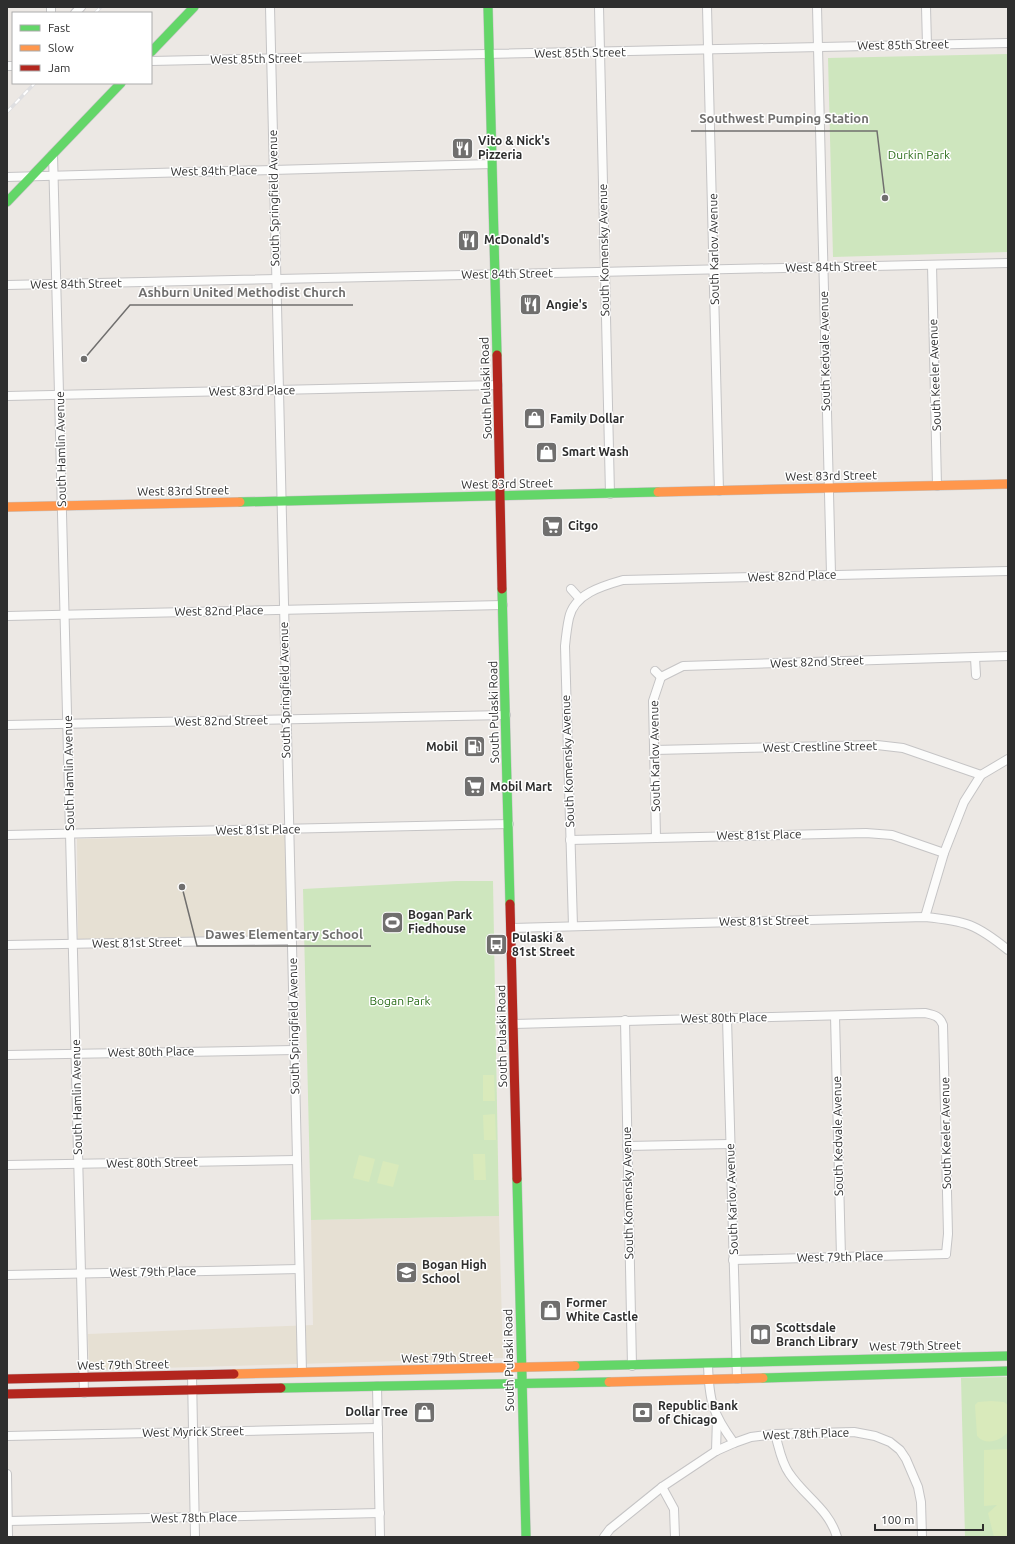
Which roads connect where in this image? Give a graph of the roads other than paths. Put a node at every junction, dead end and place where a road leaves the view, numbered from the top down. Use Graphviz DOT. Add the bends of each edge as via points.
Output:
graph roads {
  1 [pos="194,7"];
  2 [pos="270,7"];
  3 [pos="488,7"];
  4 [pos="599,7"];
  5 [pos="707,7"];
  6 [pos="816,7"];
  7 [pos="926,7"];
  8 [pos="1008,43"];
  9 [pos="927,45"];
  10 [pos="818,47"];
  11 [pos="708,50"];
  12 [pos="152,51"];
  13 [pos="600,52"];
  14 [pos="489,55"];
  15 [pos="271,59"];
  16 [pos="152,61"];
  17 [pos="120,84"];
  18 [pos="53,154"];
  19 [pos="492,164"];
  20 [pos="274,170"];
  21 [pos="54,175"];
  22 [pos="33,176"];
  23 [pos="7,177"];
  24 [pos="7,202"];
  25 [pos="1008,263"];
  26 [pos="932,265"];
  27 [pos="823,268"];
  28 [pos="714,270"];
  29 [pos="605,272"];
  30 [pos="495,275"];
  31 [pos="276,280"];
  32 [pos="57,285"];
  33 [pos="7,286"];
  34 [pos="498,385"];
  35 [pos="279,391"];
  36 [pos="60,395"];
  37 [pos="7,396"];
  38 [pos="1008,484"];
  39 [pos="937,486"];
  40 [pos="829,488"];
  41 [pos="719,491"];
  42 [pos="610,494"];
  43 [pos="501,496"];
  44 [pos="281,501"];
  45 [pos="62,505"];
  46 [pos="7,507"];
  47 [pos="1008,571"];
  48 [pos="831,574"];
  49 [pos="571,589"];
  50 [pos="580,599"];
  51 [pos="504,605"];
  52 [pos="283,610"];
  53 [pos="65,614"];
  54 [pos="7,616"];
  55 [pos="1008,656"];
  56 [pos="975,658"];
  57 [pos="658,674"];
  58 [pos="976,675"];
  59 [pos="506,715"];
  60 [pos="286,720"];
  61 [pos="68,724"];
  62 [pos="7,725"];
  63 [pos="654,750"];
  64 [pos="1008,759"];
  65 [pos="981,775"];
  66 [pos="509,824"];
  67 [pos="289,830"];
  68 [pos="70,834"];
  69 [pos="7,835"];
  70 [pos="656,837"];
  71 [pos="570,840"];
  72 [pos="944,853"];
  73 [pos="925,917"];
  74 [pos="573,926"];
  75 [pos="512,928"];
  76 [pos="291,940"];
  77 [pos="73,944"];
  78 [pos="7,945"];
  79 [pos="1008,950"];
  80 [pos="934,1015"];
  81 [pos="835,1016"];
  82 [pos="727,1018"];
  83 [pos="625,1020"];
  84 [pos="514,1024"];
  85 [pos="294,1050"];
  86 [pos="76,1054"];
  87 [pos="7,1055"];
  88 [pos="730,1144"];
  89 [pos="627,1146"];
  90 [pos="297,1160"];
  91 [pos="78,1164"];
  92 [pos="7,1166"];
  93 [pos="949,1256"];
  94 [pos="841,1257"];
  95 [pos="733,1260"];
  96 [pos="300,1269"];
  97 [pos="81,1274"];
  98 [pos="7,1275"];
  99 [pos="1008,1356"];
  100 [pos="737,1363"];
  101 [pos="708,1364"];
  102 [pos="632,1366"];
  103 [pos="522,1368"];
  104 [pos="1008,1371"];
  105 [pos="302,1372"];
  106 [pos="192,1375"];
  107 [pos="84,1378"];
  108 [pos="7,1379"];
  109 [pos="709,1380"];
  110 [pos="737,1380"];
  111 [pos="522,1384"];
  112 [pos="377,1386"];
  113 [pos="192,1390"];
  114 [pos="84,1393"];
  115 [pos="7,1394"];
  116 [pos="717,1418"];
  117 [pos="378,1428"];
  118 [pos="193,1432"];
  119 [pos="775,1434"];
  120 [pos="7,1436"];
  121 [pos="734,1442"];
  122 [pos="716,1451"];
  123 [pos="7,1474"];
  124 [pos="662,1487"];
  125 [pos="7,1491"];
  126 [pos="380,1513"];
  127 [pos="195,1518"];
  128 [pos="8,1521"];
  129 [pos="8,1537"];
  130 [pos="195,1537"];
  131 [pos="380,1537"];
  132 [pos="526,1537"];
  133 [pos="604,1537"];
  134 [pos="675,1537"];
  135 [pos="837,1537"];
  136 [pos="922,1537"];
  1 -- 12 [label="main road"];
  2 -- 15 [label="street, South Springfield Avenue"];
  3 -- 14 [label="main road, South Pulaski Road"];
  4 -- 13 [label="street, South Komensky Avenue"];
  5 -- 11 [label="street, South Karlov Avenue"];
  6 -- 10 [label="street, South Kedvale Avenue"];
  7 -- 9 [label="street"];
  8 -- 9 [label="street, West 85th Street"];
  9 -- 10 [label="street, West 85th Street"];
  10 -- 11 [label="street, West 85th Street"];
  10 -- 27 [label="street, South Kedvale Avenue"];
  11 -- 13 [label="street, West 85th Street"];
  11 -- 28 [label="street, South Karlov Avenue"];
  13 -- 14 [label="street, West 85th Street"];
  13 -- 29 [label="street, South Komensky Avenue"];
  14 -- 15 [label="street, West 85th Street"];
  14 -- 19 [label="main road, South Pulaski Road"];
  15 -- 16 [label="street, West 85th Street"];
  15 -- 20 [label="street, South Springfield Avenue"];
  17 -- 18 [label="main road"];
  18 -- 21 [label="street, South Hamlin Avenue"];
  18 -- 22 [label="main road"];
  19 -- 20 [label="street, West 84th Place"];
  19 -- 30 [label="main road, South Pulaski Road"];
  20 -- 21 [label="street, West 84th Place"];
  20 -- 31 [label="street, South Springfield Avenue"];
  21 -- 22 [label="street, West 84th Place"];
  21 -- 32 [label="street, South Hamlin Avenue"];
  22 -- 23 [label="street, West 84th Place"];
  22 -- 24 [label="main road"];
  25 -- 26 [label="street, West 84th Street"];
  26 -- 27 [label="street, West 84th Street"];
  26 -- 39 [label="street, South Keeler Avenue"];
  27 -- 28 [label="street, West 84th Street"];
  27 -- 40 [label="street, South Kedvale Avenue"];
  28 -- 29 [label="street, West 84th Street"];
  28 -- 41 [label="street, South Karlov Avenue"];
  29 -- 30 [label="street, West 84th Street"];
  29 -- 42 [label="street, South Komensky Avenue"];
  30 -- 31 [label="street, West 84th Street"];
  30 -- 34 [label="main road, South Pulaski Road"];
  31 -- 32 [label="street, West 84th Street"];
  31 -- 35 [label="street, South Springfield Avenue"];
  32 -- 33 [label="street, West 84th Street"];
  32 -- 36 [label="street, South Hamlin Avenue"];
  34 -- 35 [label="street, West 83rd Place"];
  34 -- 43 [label="main road, South Pulaski Road"];
  35 -- 36 [label="street, West 83rd Place"];
  35 -- 44 [label="street, South Springfield Avenue"];
  36 -- 37 [label="street, West 83rd Place"];
  36 -- 45 [label="street, South Hamlin Avenue"];
  38 -- 39 [label="main road, West 83rd Street"];
  39 -- 40 [label="main road, West 83rd Street"];
  40 -- 41 [label="main road, West 83rd Street"];
  40 -- 48 [label="street, South Kedvale Avenue"];
  41 -- 42 [label="main road, West 83rd Street"];
  42 -- 43 [label="main road, West 83rd Street"];
  43 -- 44 [label="main road, West 83rd Street"];
  43 -- 51 [label="main road, South Pulaski Road"];
  44 -- 45 [label="main road, West 83rd Street"];
  44 -- 52 [label="street, South Springfield Avenue"];
  45 -- 46 [label="main road, West 83rd Street"];
  45 -- 53 [label="street, South Hamlin Avenue"];
  47 -- 48 [label="street, West 82nd Place"];
  48 -- 50 [label="street, West 82nd Place" via="622,580 602,586"];
  49 -- 50 [label="street"];
  50 -- 71 [label="street, South Komensky Avenue" via="569,616 565,646"];
  51 -- 52 [label="street, West 82nd Place"];
  51 -- 59 [label="main road, South Pulaski Road"];
  52 -- 53 [label="street, West 82nd Place"];
  52 -- 60 [label="street, South Springfield Avenue"];
  53 -- 54 [label="street, West 82nd Place"];
  53 -- 61 [label="street, South Hamlin Avenue"];
  55 -- 56 [label="street, West 82nd Street"];
  56 -- 57 [label="street, West 82nd Street" via="683,666"];
  56 -- 58 [label="street"];
  57 -- 63 [label="street, South Karlov Avenue" via="653,701"];
  59 -- 60 [label="street, West 82nd Street"];
  59 -- 66 [label="main road, South Pulaski Road"];
  60 -- 61 [label="street, West 82nd Street"];
  60 -- 67 [label="street, South Springfield Avenue"];
  61 -- 62 [label="street, West 82nd Street"];
  61 -- 68 [label="street, South Hamlin Avenue"];
  63 -- 65 [label="street, West Crestline Street" via="877,745 903,748"];
  63 -- 70 [label="street, South Karlov Avenue"];
  64 -- 65 [label="street"];
  65 -- 72 [label="street" via="964,802"];
  66 -- 67 [label="street, West 81st Place"];
  66 -- 75 [label="main road, South Pulaski Road"];
  67 -- 68 [label="street, West 81st Place"];
  67 -- 76 [label="street, South Springfield Avenue"];
  68 -- 69 [label="street, West 81st Place"];
  68 -- 77 [label="street, South Hamlin Avenue"];
  70 -- 71 [label="street, West 81st Place"];
  70 -- 72 [label="street, West 81st Place" via="866,833 892,835"];
  71 -- 74 [label="street, South Komensky Avenue"];
  72 -- 73 [label="street"];
  73 -- 74 [label="street, West 81st Street"];
  73 -- 79 [label="street, West 81st Street" via="956,920 973,926"];
  74 -- 75 [label="street, West 81st Street"];
  75 -- 84 [label="main road, South Pulaski Road"];
  76 -- 77 [label="street, West 81st Street"];
  76 -- 85 [label="street, South Springfield Avenue"];
  77 -- 78 [label="street, West 81st Street"];
  77 -- 86 [label="street, South Hamlin Avenue"];
  80 -- 81 [label="street, West 80th Place" via="925,1013"];
  80 -- 93 [label="street, South Keeler Avenue" via="943,1025"];
  81 -- 82 [label="street, West 80th Place"];
  81 -- 94 [label="street, South Kedvale Avenue"];
  82 -- 83 [label="street, West 80th Place"];
  82 -- 88 [label="street, South Karlov Avenue"];
  83 -- 84 [label="street, West 80th Place"];
  83 -- 89 [label="street, South Komensky Avenue"];
  84 -- 103 [label="main road, South Pulaski Road"];
  85 -- 86 [label="street, West 80th Place"];
  85 -- 90 [label="street, South Springfield Avenue"];
  86 -- 87 [label="street, West 80th Place"];
  86 -- 91 [label="street, South Hamlin Avenue"];
  88 -- 89 [label="street"];
  88 -- 95 [label="street, South Karlov Avenue"];
  89 -- 102 [label="street, South Komensky Avenue"];
  90 -- 91 [label="street, West 80th Street"];
  90 -- 96 [label="street, South Springfield Avenue"];
  91 -- 92 [label="street, West 80th Street"];
  91 -- 97 [label="street, South Hamlin Avenue"];
  93 -- 94 [label="street, West 79th Place"];
  94 -- 95 [label="street, West 79th Place"];
  95 -- 100 [label="street, South Karlov Avenue"];
  96 -- 97 [label="street, West 79th Place"];
  96 -- 105 [label="street, South Springfield Avenue"];
  97 -- 98 [label="street, West 79th Place"];
  97 -- 107 [label="street, South Hamlin Avenue"];
  99 -- 100 [label="main road, West 79th Street"];
  100 -- 101 [label="main road, West 79th Street"];
  100 -- 110 [label="street, South Karlov Avenue"];
  101 -- 102 [label="main road, West 79th Street"];
  101 -- 109 [label="street"];
  102 -- 103 [label="main road, West 79th Street"];
  103 -- 105 [label="main road, West 79th Street"];
  103 -- 111 [label="main road, South Pulaski Road"];
  104 -- 110 [label="main road"];
  105 -- 106 [label="main road, West 79th Street"];
  106 -- 107 [label="main road, West 79th Street"];
  106 -- 113 [label="street"];
  107 -- 108 [label="main road, West 79th Street"];
  107 -- 114 [label="street, South Hamlin Avenue"];
  109 -- 110 [label="main road"];
  109 -- 111 [label="main road"];
  109 -- 116 [label="street" via="711,1401"];
  111 -- 112 [label="main road"];
  111 -- 132 [label="main road, South Pulaski Road"];
  112 -- 113 [label="main road"];
  112 -- 117 [label="street"];
  113 -- 114 [label="main road"];
  113 -- 118 [label="street"];
  114 -- 115 [label="main road"];
  116 -- 121 [label="street"];
  116 -- 122 [label="street"];
  117 -- 118 [label="street, West Myrick Street"];
  117 -- 126 [label="street"];
  118 -- 120 [label="street, West Myrick Street"];
  118 -- 127 [label="street"];
  119 -- 121 [label="street, West 78th Place"];
  119 -- 135 [label="street" via="788,1471 799,1487 818,1504 832,1522"];
  119 -- 136 [label="street, West 78th Place" via="854,1432 890,1442 906,1459 918,1487"];
  121 -- 122 [label="street"];
  122 -- 124 [label="street"];
  123 -- 125 [label="street"];
  124 -- 133 [label="street" via="610,1529"];
  124 -- 134 [label="street" via="674,1509"];
  125 -- 128 [label="street"];
  126 -- 127 [label="street, West 78th Place"];
  126 -- 131 [label="street"];
  127 -- 128 [label="street, West 78th Place"];
  127 -- 130 [label="street"];
  128 -- 129 [label="street"];
}
